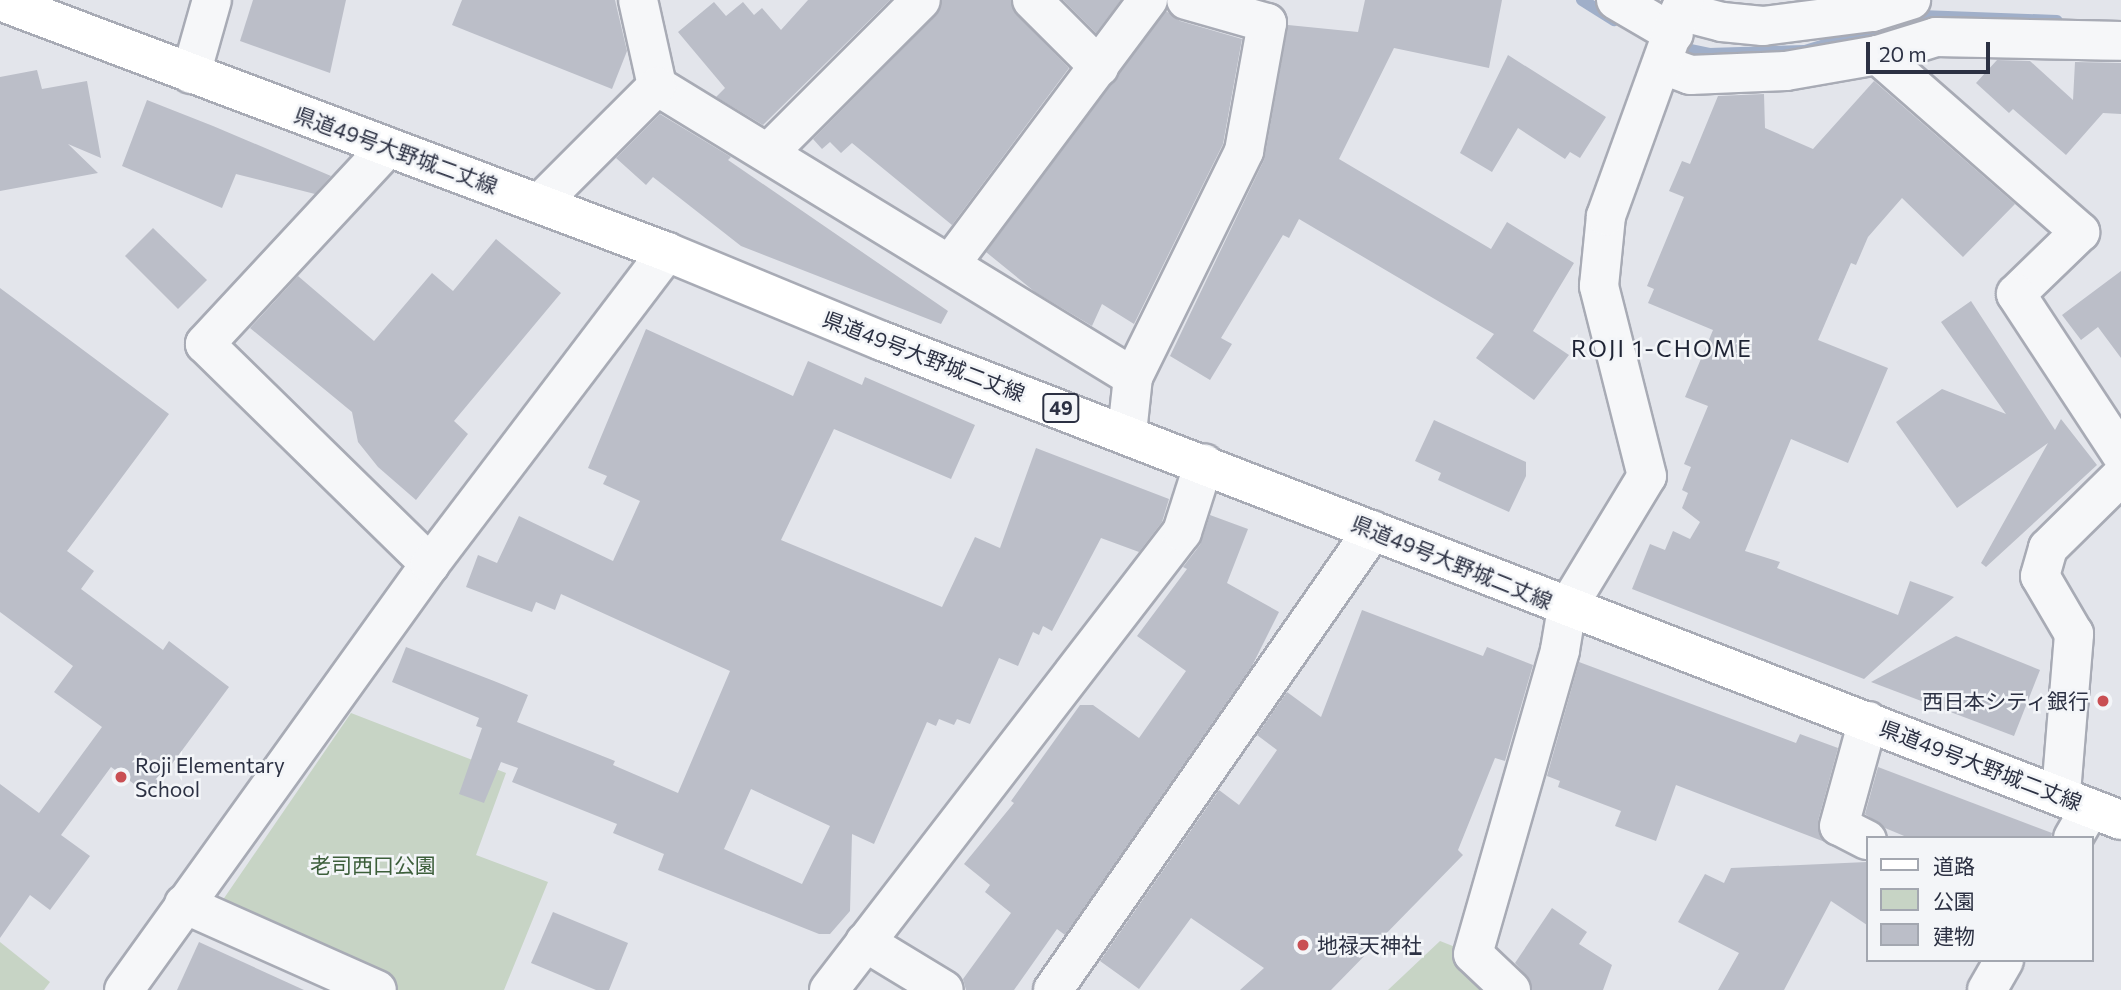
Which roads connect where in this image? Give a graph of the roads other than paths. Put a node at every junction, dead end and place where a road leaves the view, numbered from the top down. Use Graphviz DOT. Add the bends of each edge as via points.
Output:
graph roads {
  1 [pos="212,0"];
  2 [pos="638,0"];
  3 [pos="921,0"];
  4 [pos="1032,0"];
  5 [pos="1149,0"];
  6 [pos="1186,0"];
  7 [pos="1616,0"];
  8 [pos="1911,0"];
  9 [pos="0,1"];
  10 [pos="1675,28"];
  11 [pos="2121,41"];
  12 [pos="1878,55"];
  13 [pos="1098,67"];
  14 [pos="191,75"];
  15 [pos="657,86"];
  16 [pos="388,147"];
  17 [pos="768,153"];
  18 [pos="540,203"];
  19 [pos="667,252"];
  20 [pos="951,263"];
  21 [pos="1133,377"];
  22 [pos="1126,433"];
  23 [pos="2121,454"];
  24 [pos="1204,463"];
  25 [pos="2121,476"];
  26 [pos="1373,530"];
  27 [pos="430,564"];
  28 [pos="1567,608"];
  29 [pos="1868,721"];
  30 [pos="2086,815"];
  31 [pos="1866,840"];
  32 [pos="184,904"];
  33 [pos="865,942"];
  34 [pos="2003,962"];
  35 [pos="2020,962"];
  36 [pos="124,990"];
  37 [pos="377,990"];
  38 [pos="829,990"];
  39 [pos="944,990"];
  40 [pos="1053,990"];
  41 [pos="1511,990"];
  42 [pos="1987,990"];
  43 [pos="2021,990"];
  1 -- 14 [label="street"];
  2 -- 15 [label="street"];
  3 -- 17 [label="street"];
  4 -- 13 [label="street"];
  5 -- 13 [label="street"];
  6 -- 21 [label="street" via="1267,23 1244,151"];
  7 -- 10 [label="street"];
  8 -- 10 [label="street" via="1872,12 1763,26 1722,22"];
  9 -- 14 [label="main road, 県道49号大野城二丈線 / 49"];
  10 -- 12 [label="street" via="1690,75 1786,71"];
  10 -- 28 [label="street" via="1606,216 1599,286 1647,476"];
  11 -- 12 [label="street" via="1936,37"];
  12 -- 23 [label="street" via="2080,232 2016,294"];
  13 -- 20 [label="street"];
  14 -- 16 [label="main road, 県道49号大野城二丈線 / 49"];
  15 -- 17 [label="street"];
  15 -- 18 [label="street"];
  16 -- 18 [label="main road, 県道49号大野城二丈線 / 49"];
  16 -- 27 [label="street" via="205,344"];
  17 -- 20 [label="street"];
  18 -- 19 [label="main road, 県道49号大野城二丈線 / 49"];
  19 -- 22 [label="main road, 県道49号大野城二丈線 / 49" via="883,341"];
  19 -- 27 [label="street"];
  20 -- 21 [label="street"];
  21 -- 22 [label="street"];
  22 -- 24 [label="main road, 県道49号大野城二丈線 / 49"];
  24 -- 26 [label="main road, 県道49号大野城二丈線 / 49"];
  24 -- 33 [label="street" via="1182,532"];
  25 -- 30 [label="street" via="2048,548 2040,576 2074,634"];
  26 -- 28 [label="main road, 県道49号大野城二丈線 / 49"];
  26 -- 40 [label="street"];
  27 -- 32 [label="street"];
  28 -- 29 [label="main road, 県道49号大野城二丈線 / 49"];
  28 -- 41 [label="street" via="1560,650 1473,954"];
  29 -- 30 [label="main road, 県道49号大野城二丈線 / 49"];
  29 -- 31 [label="street" via="1839,826"];
  32 -- 36 [label="street"];
  32 -- 37 [label="street"];
  33 -- 38 [label="street"];
  33 -- 39 [label="street"];
  34 -- 42 [label="street"];
  35 -- 43 [label="street"];
}
